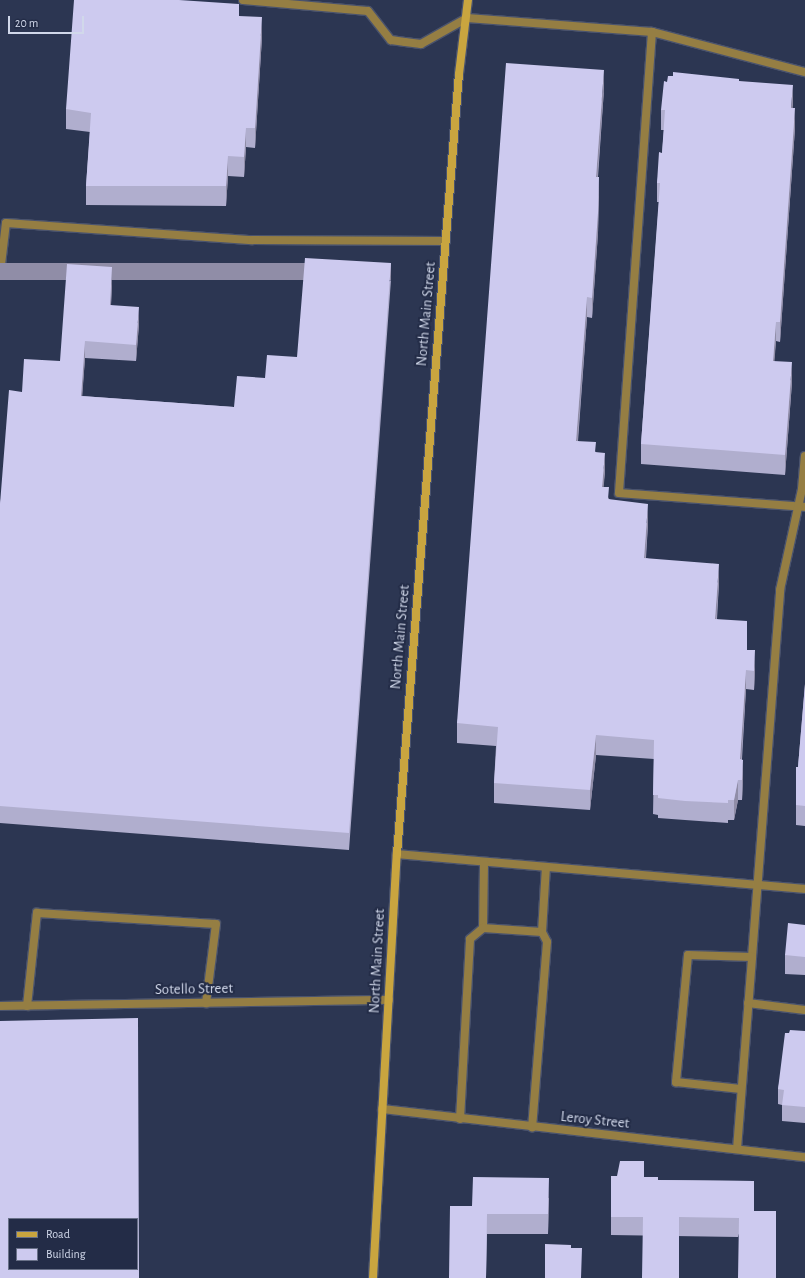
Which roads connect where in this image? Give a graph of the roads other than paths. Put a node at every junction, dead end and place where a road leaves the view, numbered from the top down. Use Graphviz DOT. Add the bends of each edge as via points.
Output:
graph roads {
  1 [pos="243,0"];
  2 [pos="468,0"];
  3 [pos="467,18"];
  4 [pos="652,32"];
  5 [pos="805,72"];
  6 [pos="446,241"];
  7 [pos="0,273"];
  8 [pos="805,456"];
  9 [pos="802,507"];
  10 [pos="396,854"];
  11 [pos="484,862"];
  12 [pos="546,867"];
  13 [pos="759,885"];
  14 [pos="805,889"];
  15 [pos="483,928"];
  16 [pos="542,932"];
  17 [pos="752,957"];
  18 [pos="389,1000"];
  19 [pos="206,1003"];
  20 [pos="748,1003"];
  21 [pos="0,1006"];
  22 [pos="27,1006"];
  23 [pos="805,1010"];
  24 [pos="740,1089"];
  25 [pos="382,1110"];
  26 [pos="460,1119"];
  27 [pos="532,1127"];
  28 [pos="737,1149"];
  29 [pos="805,1156"];
  30 [pos="374,1278"];
  1 -- 3 [label="street" via="368,11 391,40 422,44"];
  2 -- 3 [label="main road, North Main Street"];
  3 -- 4 [label="street"];
  3 -- 6 [label="main road, North Main Street" via="459,74"];
  4 -- 5 [label="street"];
  4 -- 9 [label="street" via="619,493"];
  6 -- 7 [label="street" via="252,240 6,223"];
  6 -- 10 [label="main road, North Main Street"];
  8 -- 9 [label="street"];
  9 -- 13 [label="street" via="780,590"];
  10 -- 11 [label="street"];
  10 -- 18 [label="main road, North Main Street"];
  11 -- 12 [label="street"];
  11 -- 15 [label="street"];
  12 -- 13 [label="street"];
  12 -- 16 [label="street"];
  13 -- 14 [label="street"];
  13 -- 17 [label="street"];
  15 -- 16 [label="street"];
  15 -- 26 [label="street" via="470,939"];
  16 -- 27 [label="street" via="547,942"];
  17 -- 20 [label="street"];
  17 -- 24 [label="street" via="688,955 676,1082"];
  18 -- 19 [label="street, Sotello Street"];
  18 -- 25 [label="main road, North Main Street"];
  19 -- 22 [label="street, Sotello Street"];
  19 -- 22 [label="street" via="216,924 37,912"];
  20 -- 23 [label="street"];
  20 -- 24 [label="street"];
  21 -- 22 [label="street, Sotello Street"];
  24 -- 28 [label="street"];
  25 -- 26 [label="street, Leroy Street"];
  25 -- 30 [label="main road, North Main Street"];
  26 -- 27 [label="street, Leroy Street"];
  27 -- 28 [label="street, Leroy Street"];
  28 -- 29 [label="street, Leroy Street"];
}
